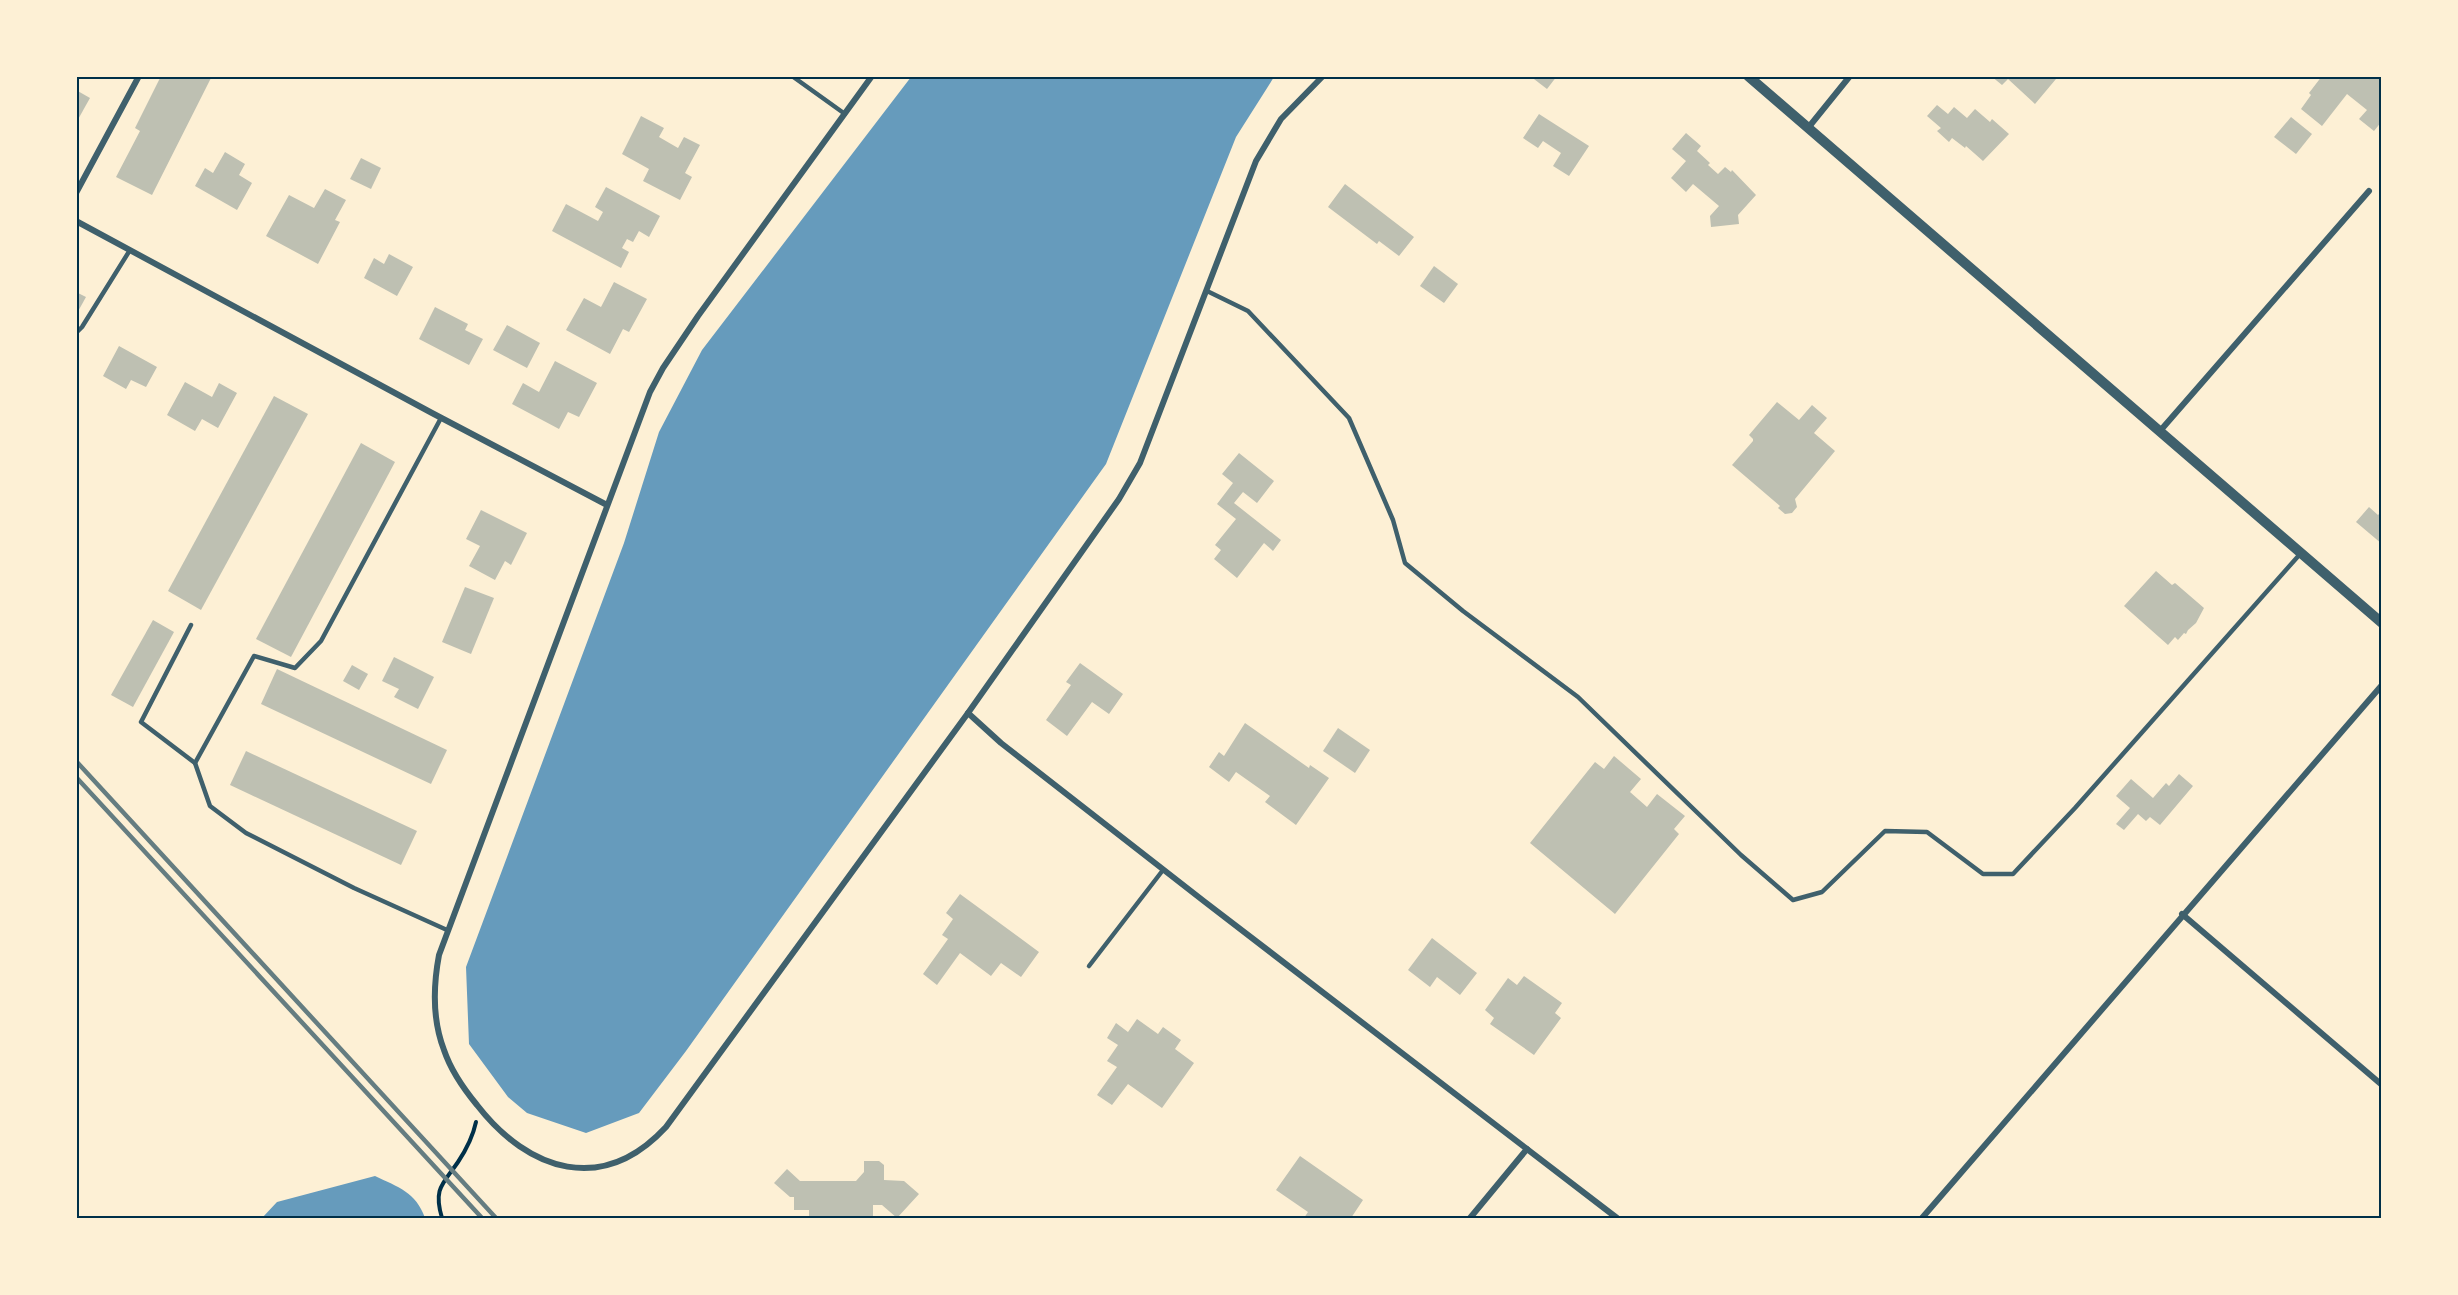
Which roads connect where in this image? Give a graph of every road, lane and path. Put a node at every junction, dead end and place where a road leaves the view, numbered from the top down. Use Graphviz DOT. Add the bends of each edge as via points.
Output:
graph roads {
  1 [pos="139,76"];
  2 [pos="792,76"];
  3 [pos="872,76"];
  4 [pos="1323,76"];
  5 [pos="1748,76"];
  6 [pos="1850,76"];
  7 [pos="845,114"];
  8 [pos="1808,129"];
  9 [pos="2369,191"];
  10 [pos="76,193"];
  11 [pos="76,221"];
  12 [pos="130,250"];
  13 [pos="1207,291"];
  14 [pos="76,333"];
  15 [pos="441,418"];
  16 [pos="2160,431"];
  17 [pos="607,505"];
  18 [pos="2301,553"];
  19 [pos="2382,623"];
  20 [pos="191,625"];
  21 [pos="2382,685"];
  22 [pos="968,713"];
  23 [pos="195,763"];
  24 [pos="1163,870"];
  25 [pos="2182,914"];
  26 [pos="447,930"];
  27 [pos="1089,966"];
  28 [pos="2382,1085"];
  29 [pos="478,1106"];
  30 [pos="1527,1149"];
  31 [pos="442,1218"];
  32 [pos="1470,1218"];
  33 [pos="1617,1218"];
  34 [pos="1922,1218"];
  1 -- 10 [label="street"];
  2 -- 7 [label="lane"];
  3 -- 7 [label="street"];
  4 -- 13 [label="street" via="1281,119 1266,142"];
  5 -- 8 [label="street"];
  6 -- 8 [label="street"];
  7 -- 17 [label="street" via="663,368 638,420"];
  8 -- 16 [label="street"];
  9 -- 16 [label="street"];
  11 -- 12 [label="street"];
  12 -- 14 [label="lane"];
  12 -- 15 [label="street"];
  13 -- 18 [label="lane" via="1248,311 1349,418 1393,520 1406,562 1463,611 1578,697 1793,900 1822,892 1885,831 1928,832 1983,874 2013,874"];
  13 -- 22 [label="street" via="1140,463 1119,499"];
  15 -- 17 [label="street"];
  15 -- 23 [label="lane" via="321,641 295,668 254,656"];
  16 -- 18 [label="street"];
  17 -- 26 [label="street"];
  18 -- 19 [label="street"];
  20 -- 23 [label="lane" via="141,722"];
  21 -- 25 [label="street"];
  22 -- 24 [label="street"];
  22 -- 29 [label="street" via="650,1145 621,1162 591,1168 564,1166 517,1145"];
  23 -- 26 [label="lane" via="210,806 246,833"];
  24 -- 27 [label="lane"];
  24 -- 30 [label="street"];
  25 -- 28 [label="street"];
  25 -- 34 [label="street"];
  26 -- 29 [label="street" via="435,975 436,1022 451,1067"];
  29 -- 31 [label="path" via="469,1143 441,1184"];
  30 -- 32 [label="street"];
  30 -- 33 [label="street"];
}
